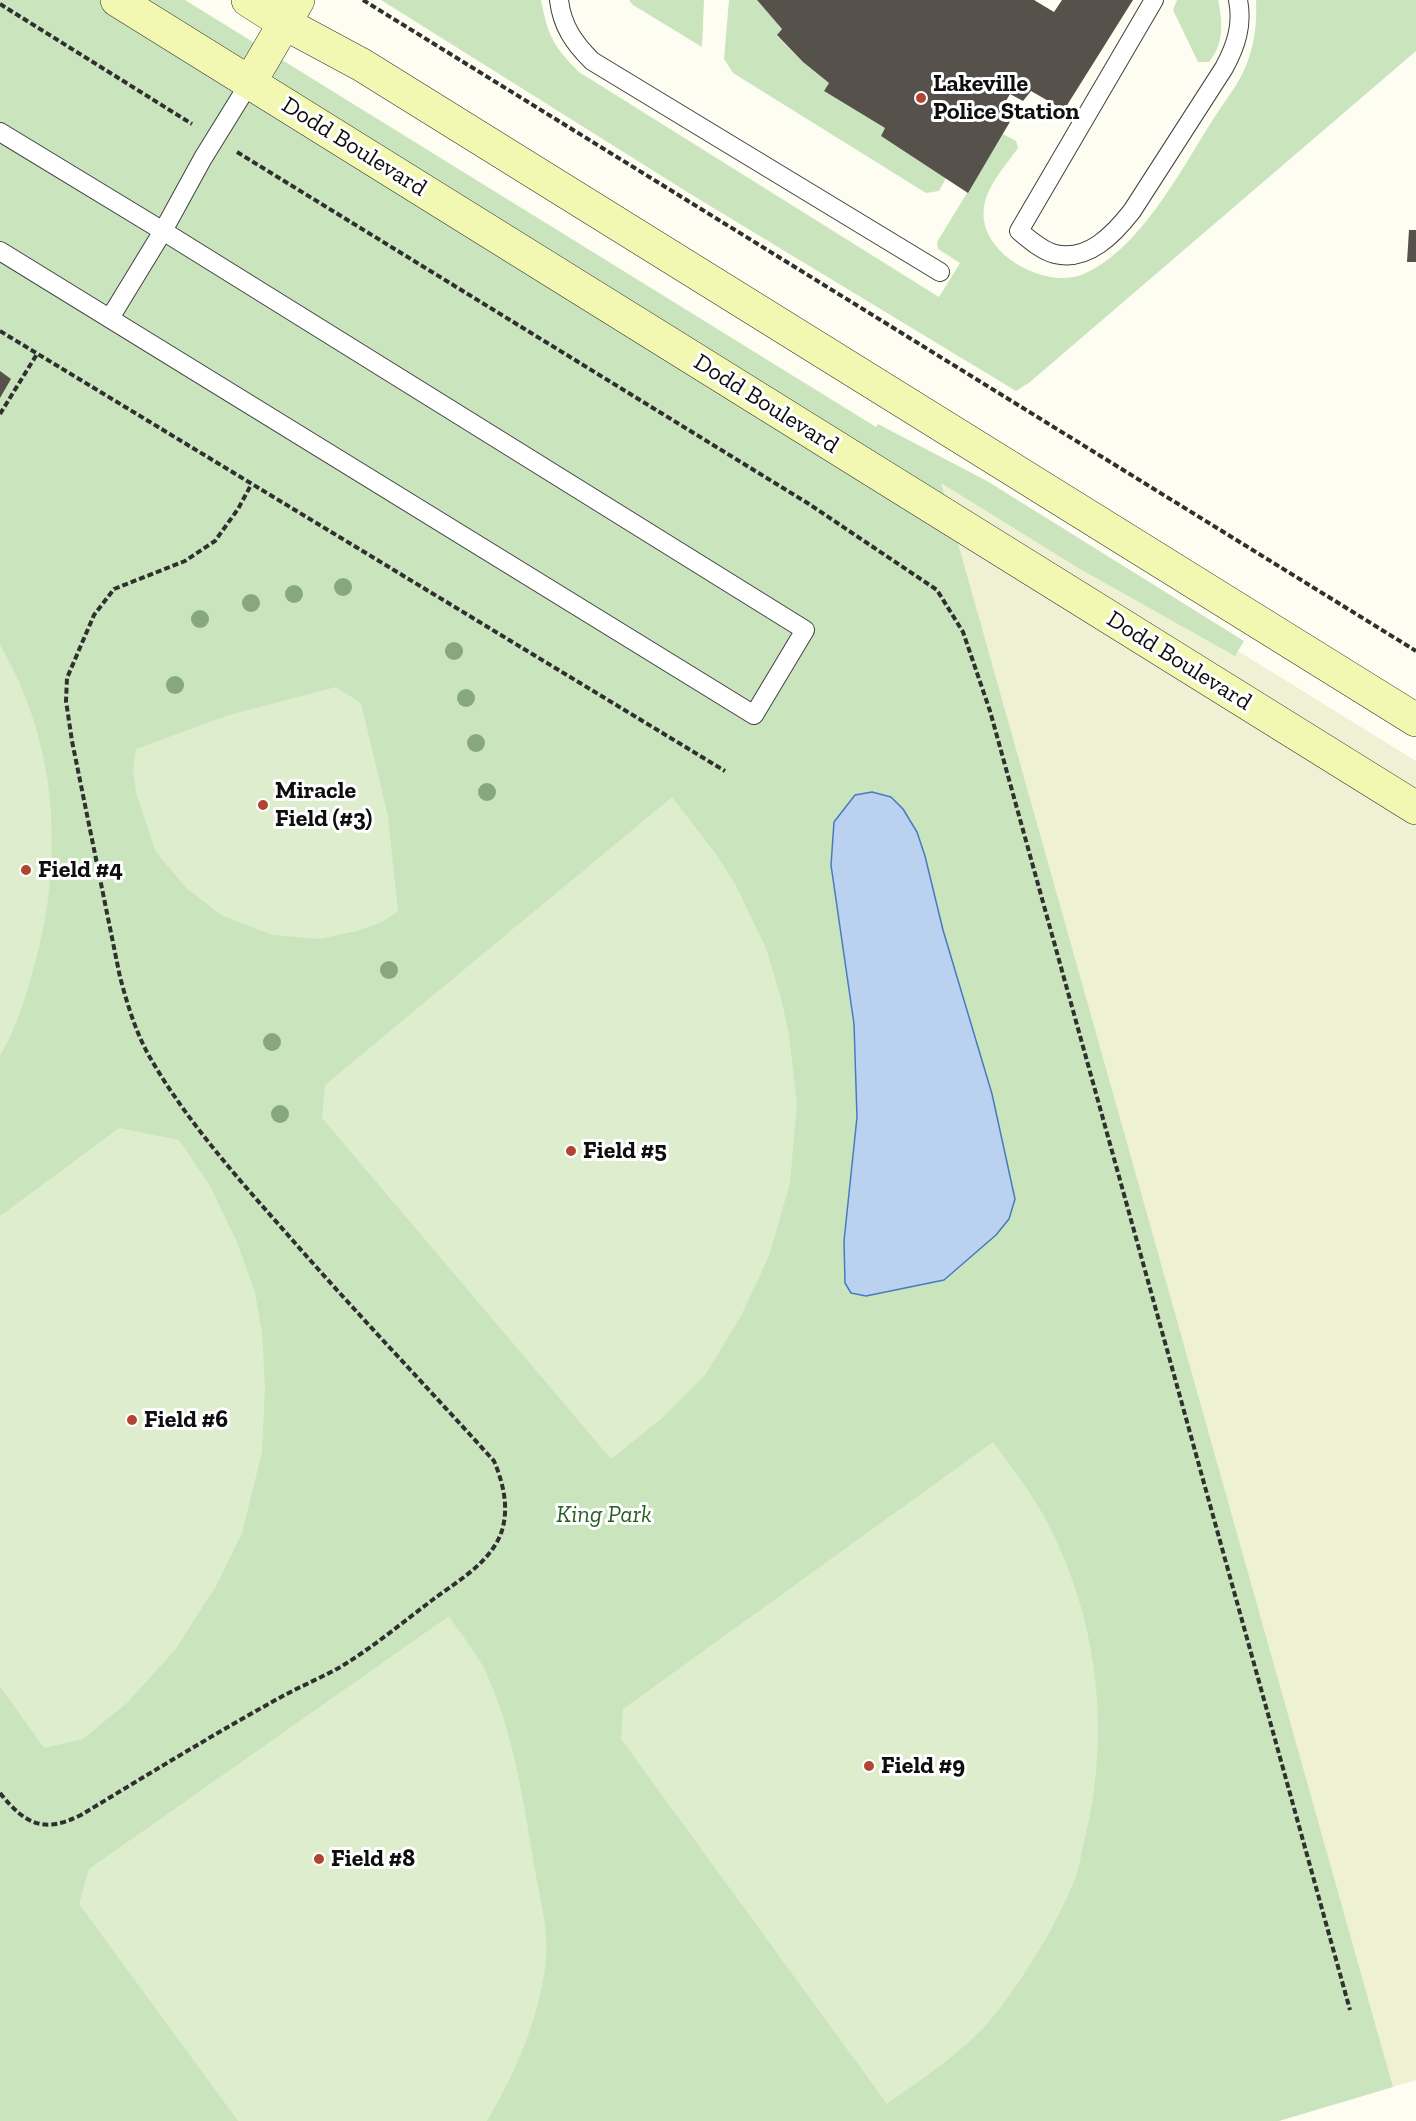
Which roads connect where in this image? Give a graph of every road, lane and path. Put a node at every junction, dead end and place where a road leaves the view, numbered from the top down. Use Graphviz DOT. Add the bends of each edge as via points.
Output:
graph roads {
  1 [pos="117,0"];
  2 [pos="248,0"];
  3 [pos="363,0"];
  4 [pos="559,0"];
  5 [pos="1154,0"];
  6 [pos="1238,0"];
  7 [pos="371,2"];
  8 [pos="0,4"];
  9 [pos="291,12"];
  10 [pos="250,82"];
  11 [pos="0,132"];
  12 [pos="215,139"];
  13 [pos="163,231"];
  14 [pos="0,251"];
  15 [pos="940,272"];
  16 [pos="110,318"];
  17 [pos="0,331"];
  18 [pos="37,354"];
  19 [pos="0,414"];
  20 [pos="251,484"];
  21 [pos="1416,651"];
  22 [pos="1416,720"];
  23 [pos="725,771"];
  24 [pos="1416,808"];
  25 [pos="0,1793"];
  26 [pos="1350,2010"];
  1 -- 10 [label="main road, Dodd Boulevard"];
  2 -- 9 [label="main road"];
  3 -- 7 [label="path"];
  4 -- 15 [label="lane" via="569,33 592,61"];
  5 -- 6 [label="lane" via="1019,231 1053,254 1072,255 1100,243 1116,232 1132,211 1224,68 1239,30"];
  7 -- 21 [label="path"];
  8 -- 12 [label="path"];
  9 -- 10 [label="main road"];
  9 -- 22 [label="main road" via="362,65"];
  10 -- 12 [label="lane"];
  10 -- 24 [label="main road, Dodd Boulevard"];
  11 -- 13 [label="lane"];
  12 -- 13 [label="lane"];
  12 -- 26 [label="path" via="809,504 937,590 963,633 990,711"];
  13 -- 16 [label="lane"];
  13 -- 16 [label="lane" via="806,630 754,715"];
  14 -- 16 [label="lane"];
  17 -- 18 [label="path"];
  18 -- 19 [label="path"];
  18 -- 20 [label="path"];
  20 -- 23 [label="path"];
  20 -- 25 [label="path" via="215,541 185,561 114,589 94,615 67,678 72,741 120,977 147,1052 184,1111 321,1272 494,1461 506,1502 500,1536 476,1567 343,1665 68,1822 50,1826 24,1819"];
}
